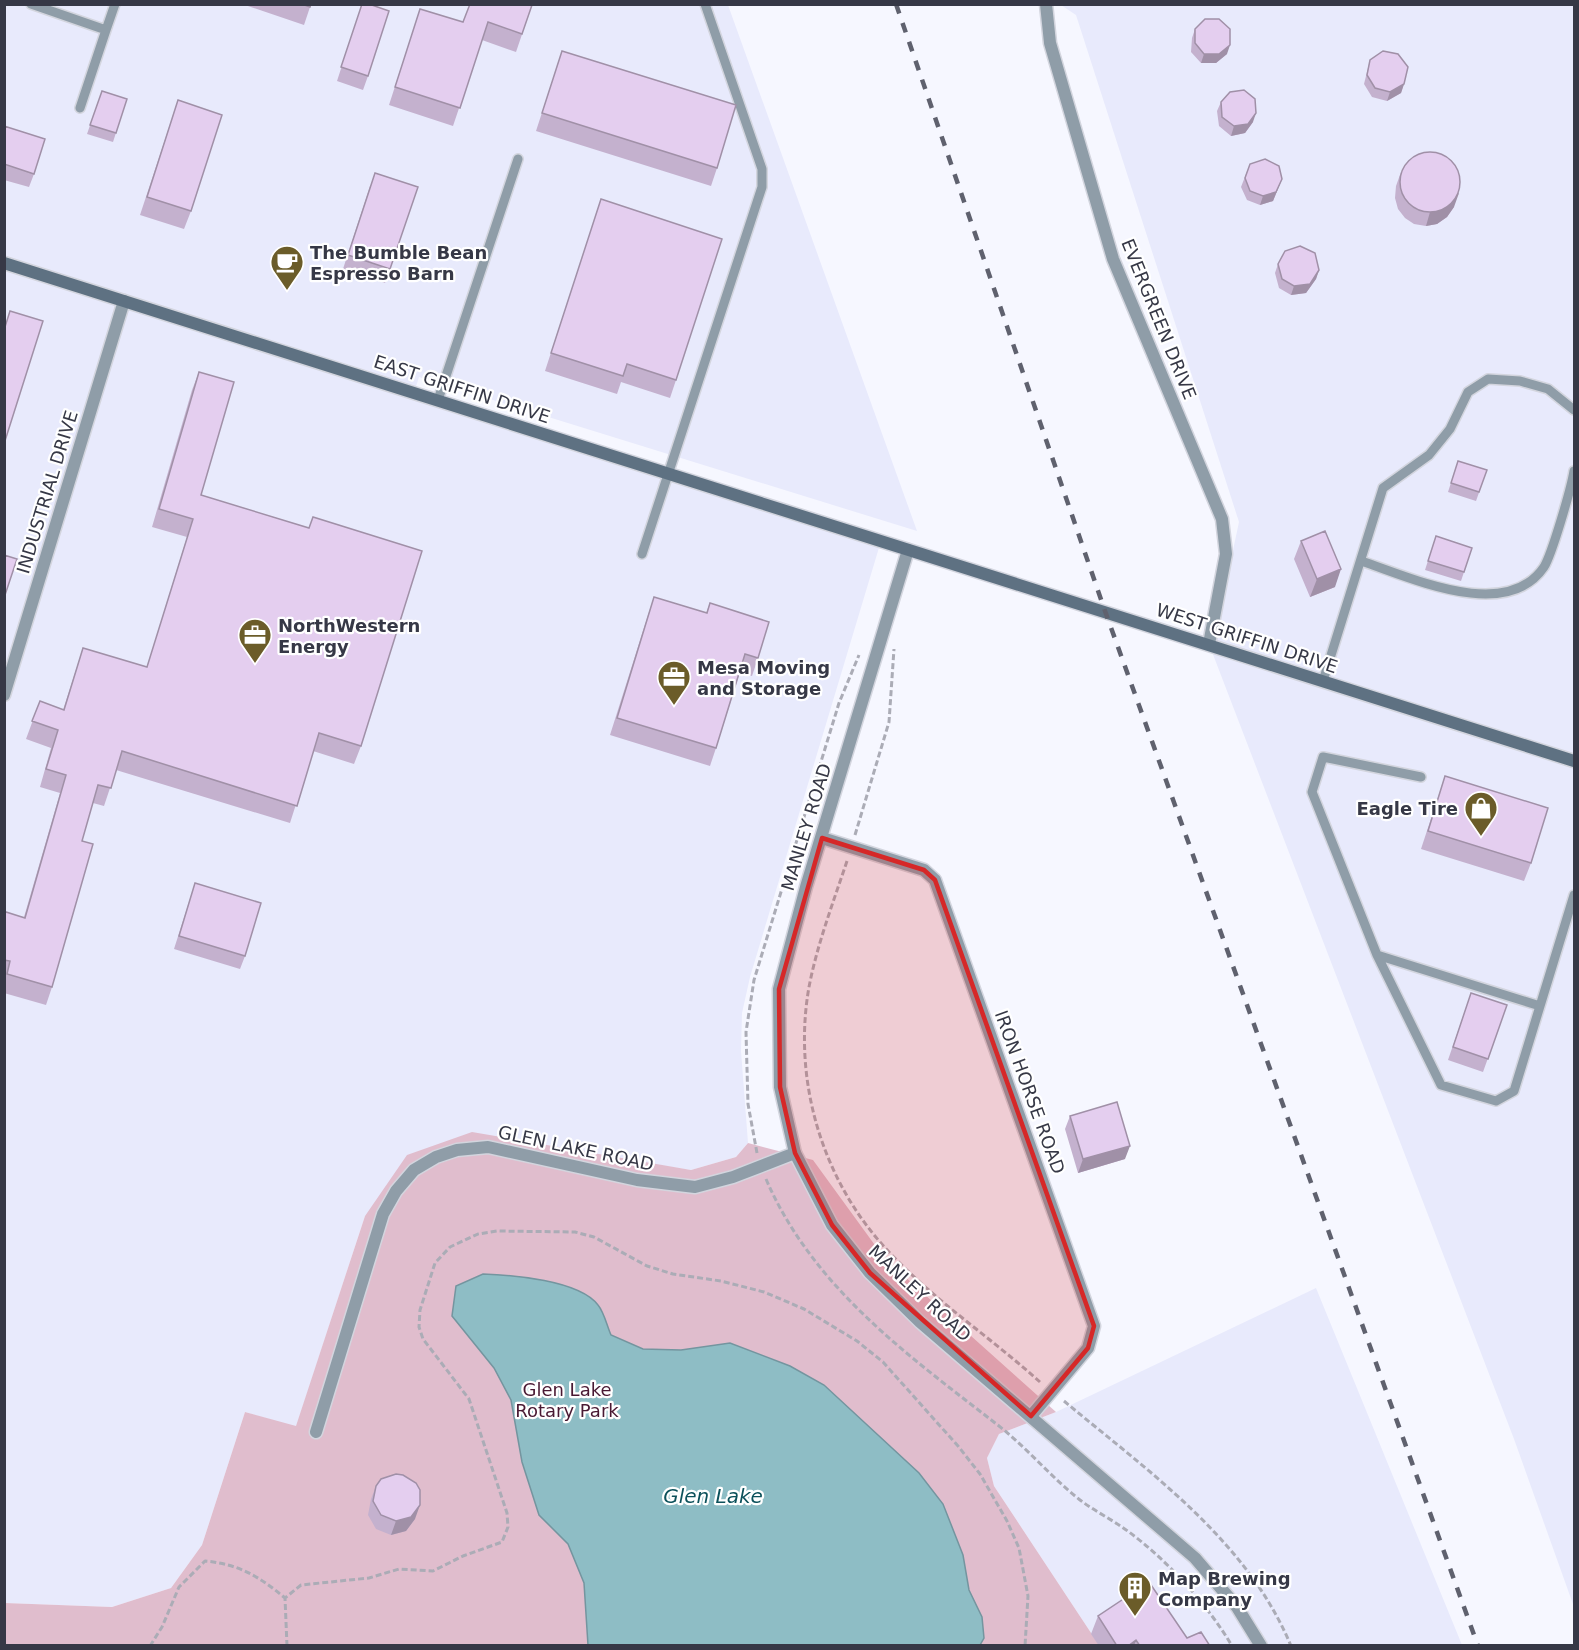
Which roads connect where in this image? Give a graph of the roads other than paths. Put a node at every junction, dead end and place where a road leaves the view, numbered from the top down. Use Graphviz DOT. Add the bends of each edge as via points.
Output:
graph roads {
  1 [pos="31,4"];
  2 [pos="115,4"];
  3 [pos="705,4"];
  4 [pos="1046,4"];
  5 [pos="106,30"];
  6 [pos="80,108"];
  7 [pos="518,159"];
  8 [pos="4,263"];
  9 [pos="124,300"];
  10 [pos="438,400"];
  11 [pos="1575,410"];
  12 [pos="1575,471"];
  13 [pos="669,474"];
  14 [pos="908,550"];
  15 [pos="642,554"];
  16 [pos="1361,561"];
  17 [pos="1209,644"];
  18 [pos="1323,681"];
  19 [pos="4,695"];
  20 [pos="1575,761"];
  21 [pos="1421,777"];
  22 [pos="822,838"];
  23 [pos="1575,895"];
  24 [pos="1377,955"];
  25 [pos="1540,1006"];
  26 [pos="795,1153"];
  27 [pos="1031,1416"];
  28 [pos="316,1432"];
  29 [pos="1262,1646"];
  1 -- 5 [label="lane"];
  2 -- 5 [label="lane"];
  3 -- 13 [label="lane" via="762,169 762,187"];
  4 -- 17 [label="street, EVERGREEN DRIVE" via="1050,43 1113,259 1222,519 1226,554"];
  5 -- 6 [label="lane"];
  7 -- 10 [label="lane"];
  8 -- 9 [label="main road, EAST GRIFFIN DRIVE"];
  9 -- 10 [label="main road, EAST GRIFFIN DRIVE"];
  9 -- 19 [label="street, INDUSTRIAL DRIVE"];
  10 -- 13 [label="main road, EAST GRIFFIN DRIVE"];
  11 -- 16 [label="lane" via="1548,389 1520,381 1488,379 1468,392 1450,429 1429,455 1383,488"];
  12 -- 16 [label="lane" via="1544,567 1526,586 1498,594 1453,592"];
  13 -- 14 [label="main road, EAST GRIFFIN DRIVE"];
  13 -- 15 [label="lane"];
  14 -- 17 [label="main road, WEST GRIFFIN DRIVE"];
  14 -- 22 [label="street, MANLEY ROAD"];
  16 -- 18 [label="lane"];
  17 -- 18 [label="main road, WEST GRIFFIN DRIVE"];
  18 -- 20 [label="main road, WEST GRIFFIN DRIVE"];
  21 -- 24 [label="lane" via="1323,757 1312,792"];
  22 -- 26 [label="street, MANLEY ROAD" via="779,989 780,1086"];
  22 -- 27 [label="street, IRON HORSE ROAD" via="924,870 935,880 1094,1326 1088,1348"];
  23 -- 25 [label="lane"];
  24 -- 25 [label="lane"];
  24 -- 25 [label="lane" via="1441,1085 1496,1101 1514,1091"];
  26 -- 27 [label="street, MANLEY ROAD" via="832,1224 870,1273 920,1322"];
  26 -- 28 [label="street, GLEN LAKE ROAD" via="734,1177 695,1187 637,1180 488,1148 457,1150 436,1157 414,1170 383,1214"];
  27 -- 29 [label="street, MANLEY ROAD" via="1195,1558 1237,1607"];
}
